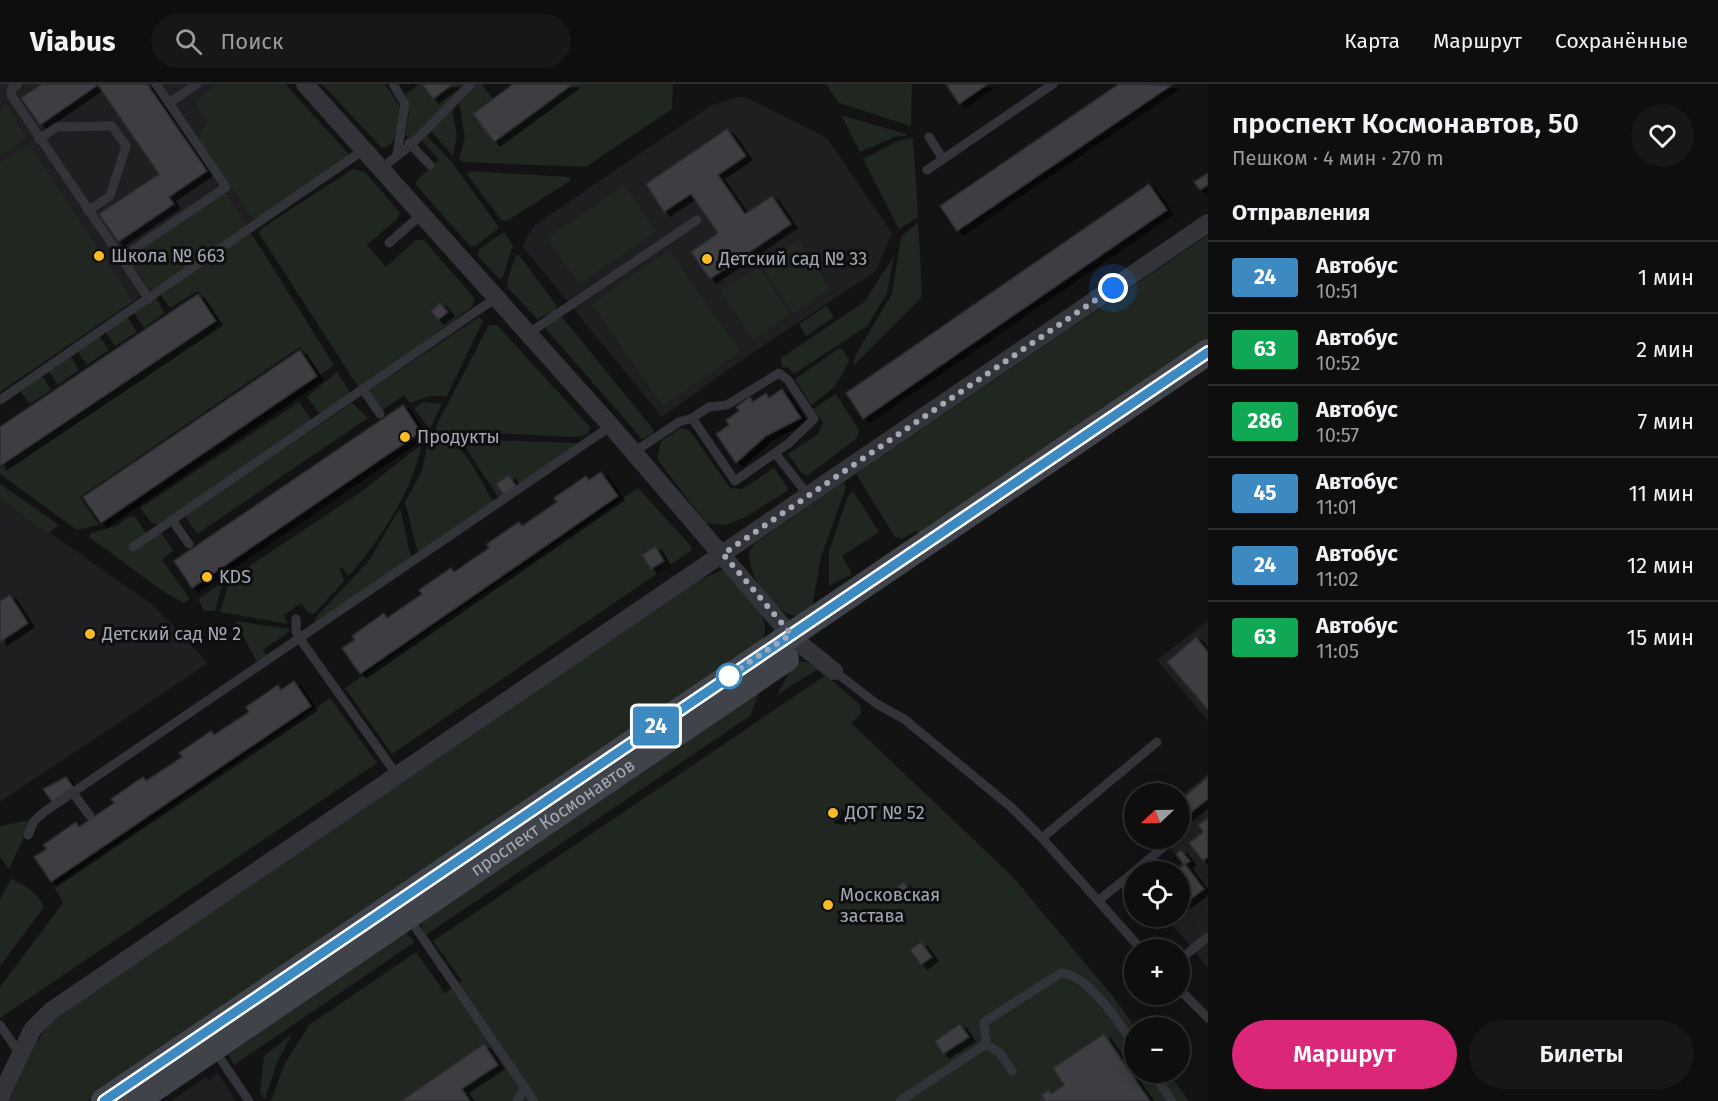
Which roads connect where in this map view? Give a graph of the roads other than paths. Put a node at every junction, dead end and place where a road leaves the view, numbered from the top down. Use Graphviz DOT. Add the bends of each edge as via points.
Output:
graph roads {
  1 [pos="18,84"];
  2 [pos="156,84"];
  3 [pos="197,84"];
  4 [pos="305,84"];
  5 [pos="393,84"];
  6 [pos="471,84"];
  7 [pos="1053,84"];
  8 [pos="169,103"];
  9 [pos="929,137"];
  10 [pos="39,139"];
  11 [pos="400,140"];
  12 [pos="412,144"];
  13 [pos="365,149"];
  14 [pos="397,155"];
  15 [pos="943,159"];
  16 [pos="430,165"];
  17 [pos="382,168"];
  18 [pos="927,170"];
  19 [pos="88,211"];
  20 [pos="422,214"];
  21 [pos="697,220"];
  22 [pos="1208,223"];
  23 [pos="389,243"];
  24 [pos="121,258"];
  25 [pos="497,297"];
  26 [pos="149,299"];
  27 [pos="529,333"];
  28 [pos="1208,352"];
  29 [pos="1208,372"];
  30 [pos="364,391"];
  31 [pos="0,400"];
  32 [pos="380,414"];
  33 [pos="692,418"];
  34 [pos="611,426"];
  35 [pos="634,452"];
  36 [pos="775,453"];
  37 [pos="808,495"];
  38 [pos="172,520"];
  39 [pos="189,544"];
  40 [pos="134,547"];
  41 [pos="723,554"];
  42 [pos="296,619"];
  43 [pos="300,639"];
  44 [pos="797,641"];
  45 [pos="834,671"];
  46 [pos="1157,742"];
  47 [pos="397,775"];
  48 [pos="73,793"];
  49 [pos="90,816"];
  50 [pos="28,835"];
  51 [pos="1042,838"];
  52 [pos="1161,849"];
  53 [pos="1147,861"];
  54 [pos="1124,880"];
  55 [pos="1099,900"];
  56 [pos="403,909"];
  57 [pos="1208,937"];
  58 [pos="1133,939"];
  59 [pos="1190,951"];
  60 [pos="1190,1000"];
  61 [pos="1208,1018"];
  62 [pos="0,1025"];
  63 [pos="1124,1032"];
  64 [pos="986,1044"];
  65 [pos="213,1049"];
  66 [pos="20,1054"];
  67 [pos="1012,1071"];
  68 [pos="1160,1083"];
  69 [pos="525,1088"];
  70 [pos="0,1098"];
  71 [pos="104,1101"];
  72 [pos="136,1101"];
  73 [pos="249,1101"];
  74 [pos="517,1101"];
  75 [pos="534,1101"];
  76 [pos="900,1101"];
  77 [pos="1172,1101"];
  1 -- 10 [label="lane" via="10,95"];
  2 -- 8 [label="lane"];
  3 -- 8 [label="lane"];
  4 -- 13 [label="street"];
  5 -- 11 [label="lane" via="405,104"];
  6 -- 12 [label="lane"];
  7 -- 15 [label="lane"];
  8 -- 24 [label="lane" via="226,187"];
  9 -- 15 [label="lane"];
  10 -- 19 [label="lane"];
  10 -- 19 [label="lane" via="57,127 112,126 126,146 110,196"];
  11 -- 12 [label="lane"];
  11 -- 14 [label="lane"];
  12 -- 14 [label="lane"];
  12 -- 16 [label="lane"];
  13 -- 17 [label="street"];
  13 -- 26 [label="lane"];
  14 -- 17 [label="lane"];
  15 -- 18 [label="lane"];
  17 -- 20 [label="street"];
  19 -- 24 [label="lane"];
  20 -- 23 [label="lane"];
  20 -- 25 [label="street"];
  21 -- 27 [label="lane"];
  22 -- 37 [label="street"];
  24 -- 26 [label="lane"];
  25 -- 27 [label="street"];
  25 -- 30 [label="lane"];
  26 -- 31 [label="lane"];
  27 -- 34 [label="street"];
  28 -- 44 [label="street, проспект Космонавтов"];
  29 -- 44 [label="street, проспект Космонавтов"];
  30 -- 32 [label="lane"];
  30 -- 38 [label="lane"];
  33 -- 35 [label="lane"];
  33 -- 36 [label="lane" via="735,481"];
  33 -- 36 [label="lane" via="708,407 727,405 779,373 814,419"];
  34 -- 35 [label="street"];
  34 -- 43 [label="lane"];
  35 -- 41 [label="street"];
  36 -- 37 [label="lane"];
  37 -- 41 [label="street"];
  38 -- 39 [label="lane"];
  38 -- 40 [label="lane"];
  41 -- 44 [label="street"];
  41 -- 47 [label="street"];
  42 -- 43 [label="lane"];
  43 -- 47 [label="lane"];
  43 -- 48 [label="lane"];
  44 -- 45 [label="street"];
  44 -- 56 [label="street, проспект Космонавтов"];
  45 -- 51 [label="lane" via="904,719 1011,807"];
  46 -- 51 [label="lane"];
  47 -- 66 [label="street" via="51,1011 32,1030"];
  48 -- 49 [label="lane"];
  48 -- 50 [label="lane" via="38,817"];
  51 -- 55 [label="lane"];
  52 -- 53 [label="lane"];
  54 -- 55 [label="lane"];
  55 -- 58 [label="lane"];
  56 -- 65 [label="street, проспект Космонавтов"];
  56 -- 69 [label="lane"];
  56 -- 71 [label="street, проспект Космонавтов"];
  57 -- 59 [label="lane"];
  60 -- 61 [label="lane"];
  62 -- 66 [label="lane"];
  63 -- 64 [label="lane" via="1079,979 1061,973 984,1022"];
  64 -- 67 [label="lane" via="1001,1054"];
  64 -- 76 [label="lane"];
  65 -- 72 [label="street, проспект Космонавтов"];
  65 -- 73 [label="lane"];
  66 -- 70 [label="street"];
  68 -- 77 [label="lane"];
  69 -- 74 [label="lane"];
  69 -- 75 [label="lane"];
}
